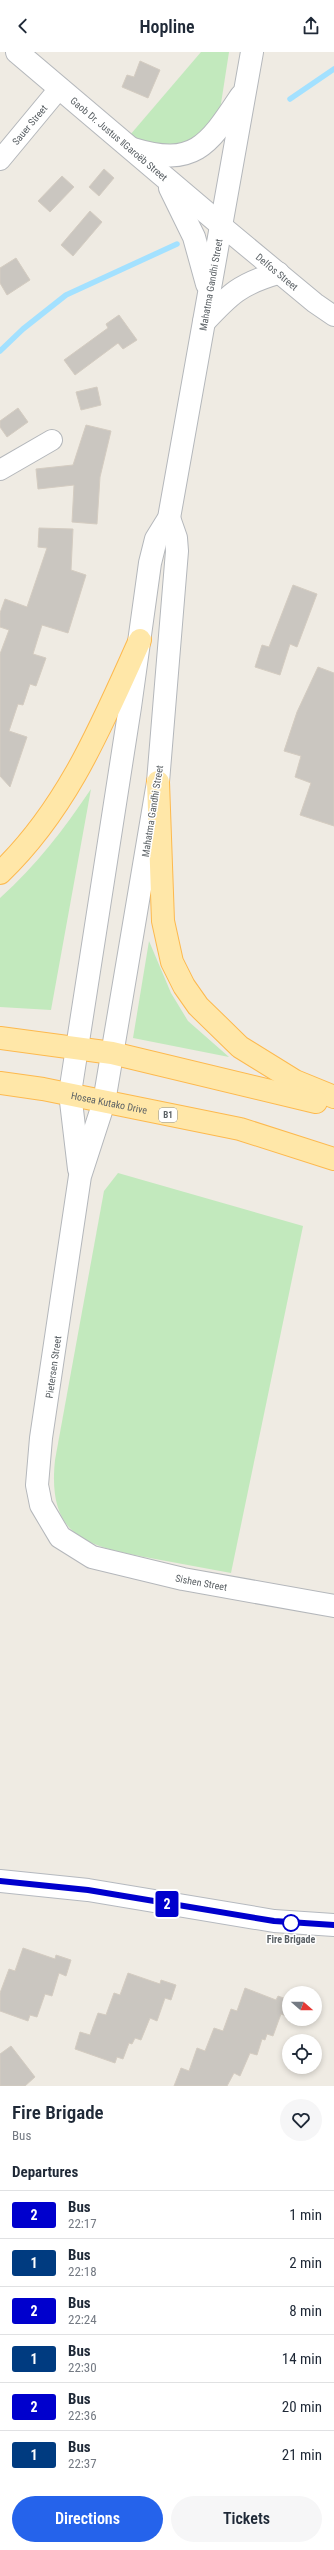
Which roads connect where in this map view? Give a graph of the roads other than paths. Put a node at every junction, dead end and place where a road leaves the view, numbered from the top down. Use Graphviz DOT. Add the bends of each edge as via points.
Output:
graph roads {
  1 [pos="16,52"];
  2 [pos="252,52"];
  3 [pos="58,90"];
  4 [pos="246,90"];
  5 [pos="128,148"];
  6 [pos="0,160"];
  7 [pos="167,182"];
  8 [pos="221,225"];
  9 [pos="278,273"];
  10 [pos="209,293"];
  11 [pos="334,316"];
  12 [pos="204,322"];
  13 [pos="52,440"];
  14 [pos="0,470"];
  15 [pos="169,518"];
  16 [pos="140,640"];
  17 [pos="158,782"];
  18 [pos="0,873"];
  19 [pos="0,1038"];
  20 [pos="77,1048"];
  21 [pos="112,1053"];
  22 [pos="0,1083"];
  23 [pos="70,1095"];
  24 [pos="334,1096"];
  25 [pos="104,1102"];
  26 [pos="334,1106"];
  27 [pos="334,1159"];
  28 [pos="80,1176"];
  29 [pos="73,1546"];
  30 [pos="334,1606"];
  31 [pos="0,1881"];
  32 [pos="334,1925"];
  1 -- 3 [label="street, Gaob Dr. Justus ǁGaroëb Street"];
  2 -- 4 [label="street, Mahatma Gandhi Street"];
  3 -- 5 [label="street, Gaob Dr. Justus ǁGaroëb Street"];
  3 -- 6 [label="street, Sauer Street"];
  4 -- 5 [label="street" via="216,132 194,152 165,157"];
  4 -- 8 [label="street, Mahatma Gandhi Street"];
  5 -- 7 [label="street, Gaob Dr. Justus ǁGaroëb Street"];
  7 -- 8 [label="street, Gaob Dr. Justus ǁGaroëb Street"];
  7 -- 10 [label="street" via="194,237"];
  8 -- 9 [label="street, Delfos Street"];
  8 -- 10 [label="street, Mahatma Gandhi Street"];
  9 -- 11 [label="street, Delfos Street"];
  9 -- 12 [label="street" via="238,288"];
  10 -- 12 [label="street, Mahatma Gandhi Street"];
  12 -- 15 [label="street, Mahatma Gandhi Street"];
  13 -- 14 [label="street"];
  15 -- 16 [label="street, Mahatma Gandhi Street" via="156,539 150,563"];
  15 -- 17 [label="street, Mahatma Gandhi Street" via="176,538 177,551"];
  16 -- 18 [label="main road" via="85,760 60,802 34,837"];
  16 -- 20 [label="street, Mahatma Gandhi Street"];
  17 -- 21 [label="street, Mahatma Gandhi Street"];
  17 -- 24 [label="main road" via="163,921 172,962 184,986 198,1006 240,1047 295,1081"];
  19 -- 20 [label="main road"];
  20 -- 21 [label="main road"];
  20 -- 23 [label="street, Mahatma Gandhi Street"];
  21 -- 25 [label="street, Mahatma Gandhi Street"];
  21 -- 26 [label="main road"];
  22 -- 23 [label="main road, Hosea Kutako Drive / B1"];
  23 -- 25 [label="main road, Hosea Kutako Drive / B1"];
  23 -- 28 [label="street, Pietersen Street"];
  25 -- 27 [label="main road, Hosea Kutako Drive / B1" via="240,1129"];
  25 -- 28 [label="street, Pietersen Street"];
  28 -- 29 [label="street, Pietersen Street" via="41,1438 37,1485 41,1505 50,1523 60,1537"];
  29 -- 30 [label="street, Sishen Street" via="92,1557 114,1564"];
  31 -- 32 [label="street" via="88,1890 274,1921"];
}
